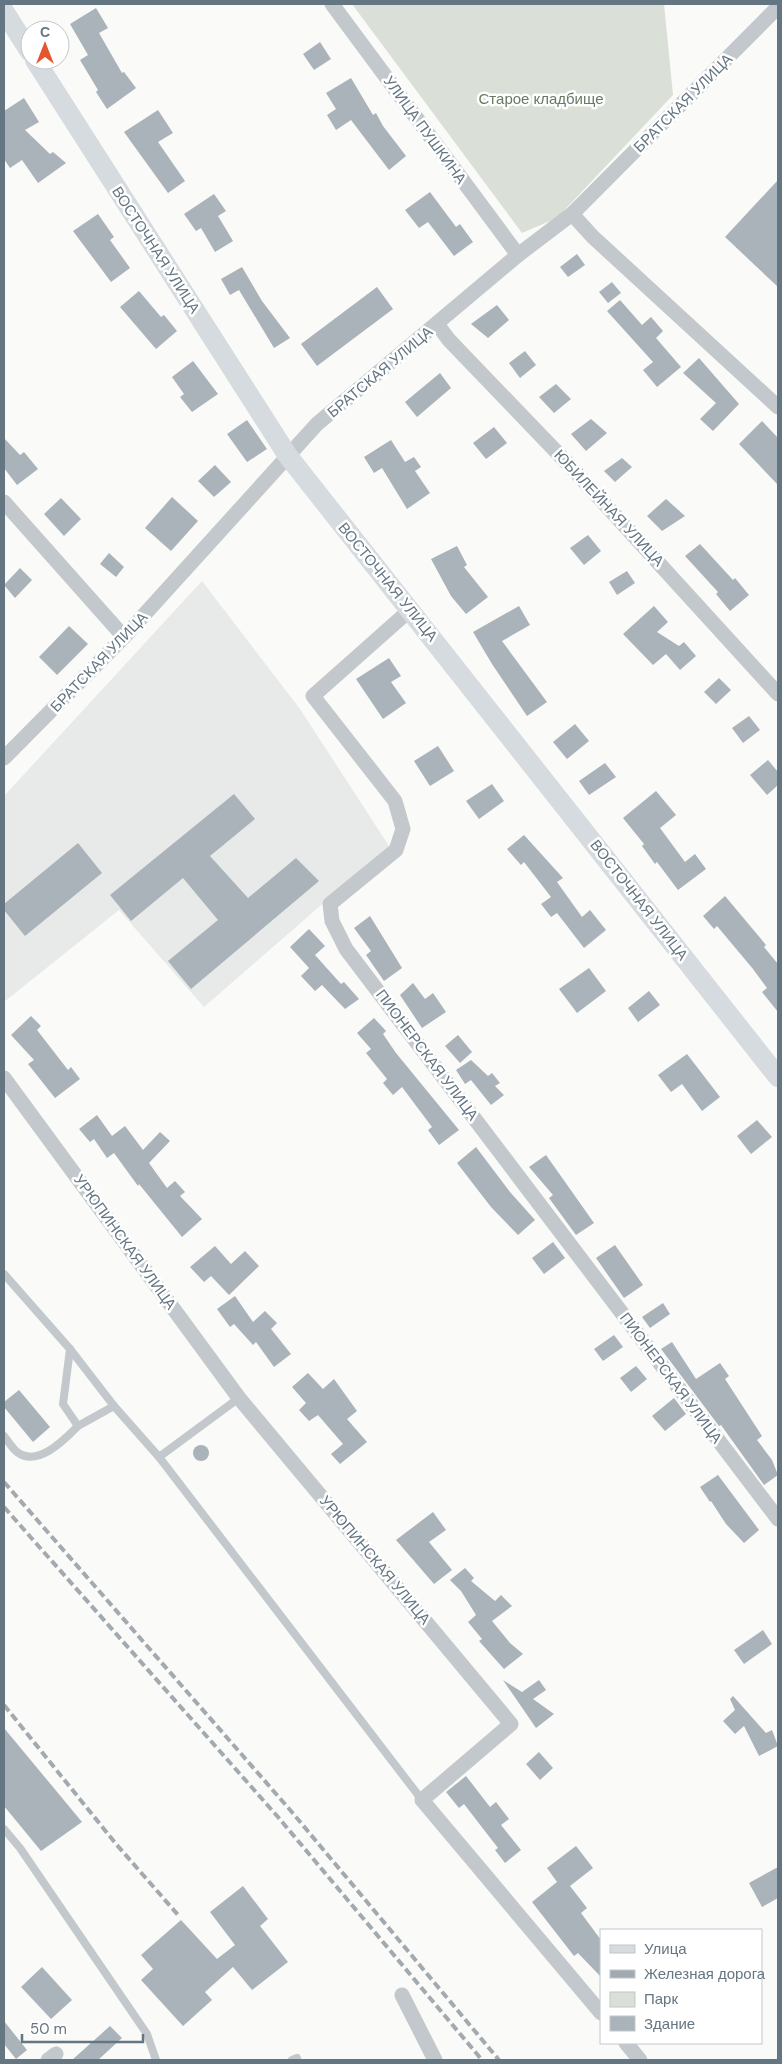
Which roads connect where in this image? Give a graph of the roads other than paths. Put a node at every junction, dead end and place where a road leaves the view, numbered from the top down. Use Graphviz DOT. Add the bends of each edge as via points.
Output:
graph roads {
  1 [pos="332,4"];
  2 [pos="778,7"];
  3 [pos="4,11"];
  4 [pos="20,36"];
  5 [pos="41,70"];
  6 [pos="572,214"];
  7 [pos="518,255"];
  8 [pos="437,324"];
  9 [pos="778,407"];
  10 [pos="288,456"];
  11 [pos="4,502"];
  12 [pos="411,609"];
  13 [pos="124,636"];
  14 [pos="778,694"];
  15 [pos="4,758"];
  16 [pos="778,1077"];
  17 [pos="4,1078"];
  18 [pos="4,1274"];
  19 [pos="70,1349"];
  20 [pos="239,1398"];
  21 [pos="114,1406"];
  22 [pos="78,1426"];
  23 [pos="4,1436"];
  24 [pos="159,1457"];
  25 [pos="778,1519"];
  26 [pos="422,1800"];
  27 [pos="4,1829"];
  28 [pos="402,1995"];
  29 [pos="600,2012"];
  30 [pos="627,2044"];
  31 [pos="156,2060"];
  32 [pos="435,2060"];
  33 [pos="640,2060"];
  1 -- 7 [label="street, УЛИЦА ПУШКИНА"];
  2 -- 6 [label="street, БРАТСКАЯ УЛИЦА"];
  3 -- 4 [label="street"];
  5 -- 10 [label="street, ВОСТОЧНАЯ УЛИЦА"];
  6 -- 7 [label="street, БРАТСКАЯ УЛИЦА"];
  6 -- 9 [label="street" via="600,244"];
  7 -- 8 [label="street, БРАТСКАЯ УЛИЦА"];
  8 -- 10 [label="street, БРАТСКАЯ УЛИЦА" via="317,424"];
  8 -- 14 [label="street, ЮБИЛЕЙНАЯ УЛИЦА"];
  10 -- 12 [label="street, ВОСТОЧНАЯ УЛИЦА"];
  10 -- 13 [label="street, БРАТСКАЯ УЛИЦА"];
  11 -- 13 [label="street"];
  12 -- 16 [label="street, ВОСТОЧНАЯ УЛИЦА"];
  12 -- 25 [label="street, ПИОНЕРСКАЯ УЛИЦА" via="314,696 395,800 403,829 396,850 330,904 332,921 346,949"];
  13 -- 15 [label="street, БРАТСКАЯ УЛИЦА"];
  17 -- 20 [label="street, УРЮПИНСКАЯ УЛИЦА"];
  18 -- 19 [label="lane"];
  19 -- 21 [label="lane"];
  19 -- 22 [label="lane" via="63,1404"];
  20 -- 24 [label="lane"];
  20 -- 26 [label="street, УРЮПИНСКАЯ УЛИЦА" via="511,1724"];
  21 -- 22 [label="lane"];
  21 -- 24 [label="lane"];
  22 -- 23 [label="lane" via="51,1452 29,1456 17,1452"];
  24 -- 26 [label="lane"];
  26 -- 29 [label="street"];
  27 -- 31 [label="lane" via="147,2034"];
  28 -- 32 [label="street"];
  30 -- 33 [label="street"];
}
